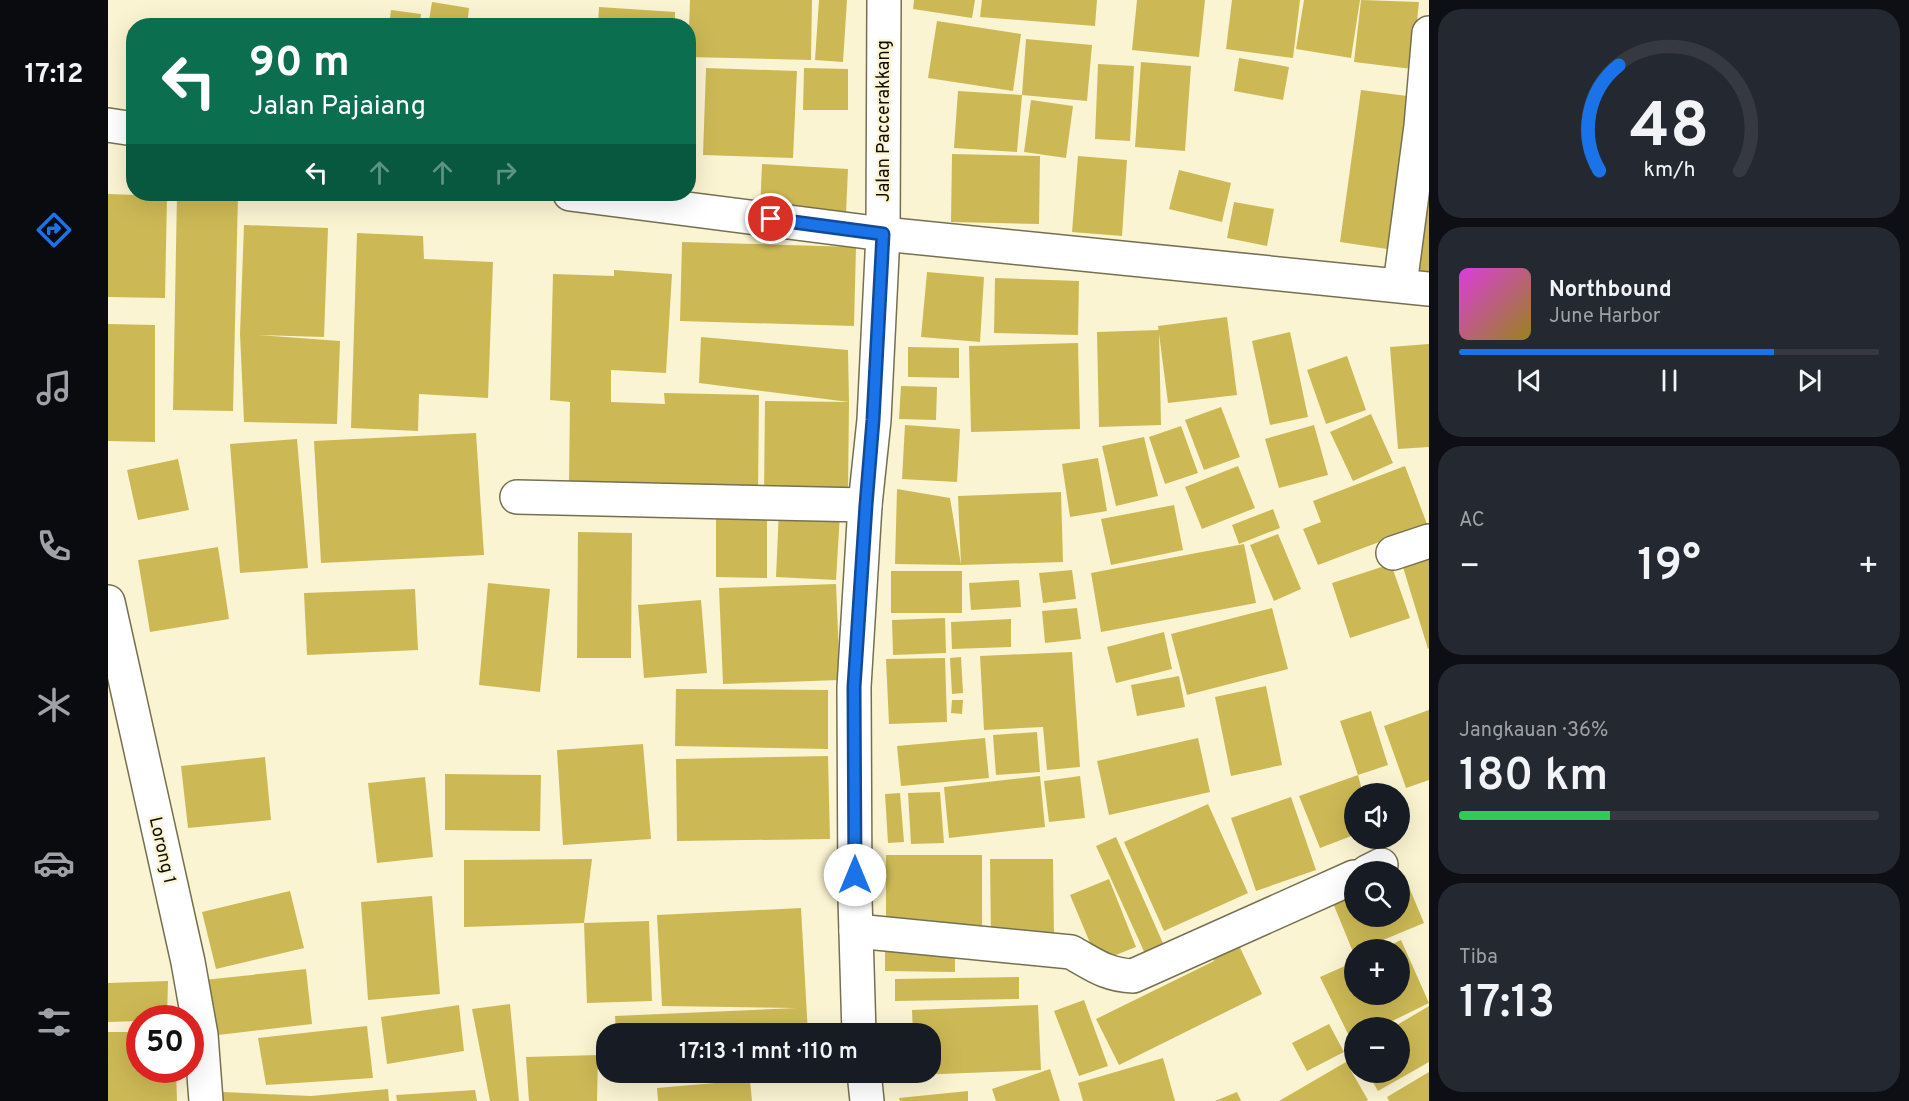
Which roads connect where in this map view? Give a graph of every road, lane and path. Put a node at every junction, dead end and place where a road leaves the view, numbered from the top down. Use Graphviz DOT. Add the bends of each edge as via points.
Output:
graph roads {
  1 [pos="884,0"];
  2 [pos="1429,33"];
  3 [pos="108,125"];
  4 [pos="126,128"];
  5 [pos="625,201"];
  6 [pos="883,234"];
  7 [pos="1415,287"];
  8 [pos="517,497"];
  9 [pos="866,505"];
  10 [pos="1429,541"];
  11 [pos="1393,553"];
  12 [pos="108,602"];
  13 [pos="1344,882"];
  14 [pos="856,931"];
  15 [pos="859,1023"];
  16 [pos="865,1083"];
  17 [pos="206,1101"];
  18 [pos="867,1101"];
  1 -- 6 [label="street, Jalan Paccerakkang"];
  2 -- 7 [label="street"];
  3 -- 4 [label="street"];
  5 -- 6 [label="street"];
  6 -- 7 [label="street"];
  6 -- 9 [label="street, Jalan Paccerakkang"];
  8 -- 9 [label="street"];
  9 -- 14 [label="street, Jalan Paccerakkang" via="854,687"];
  10 -- 11 [label="street"];
  12 -- 17 [label="street, Lorong 1" via="188,962 201,1035"];
  13 -- 14 [label="street" via="1133,976 1099,969 1071,952"];
  14 -- 15 [label="street, Jalan Paccerakkang"];
  16 -- 18 [label="street"];
}
